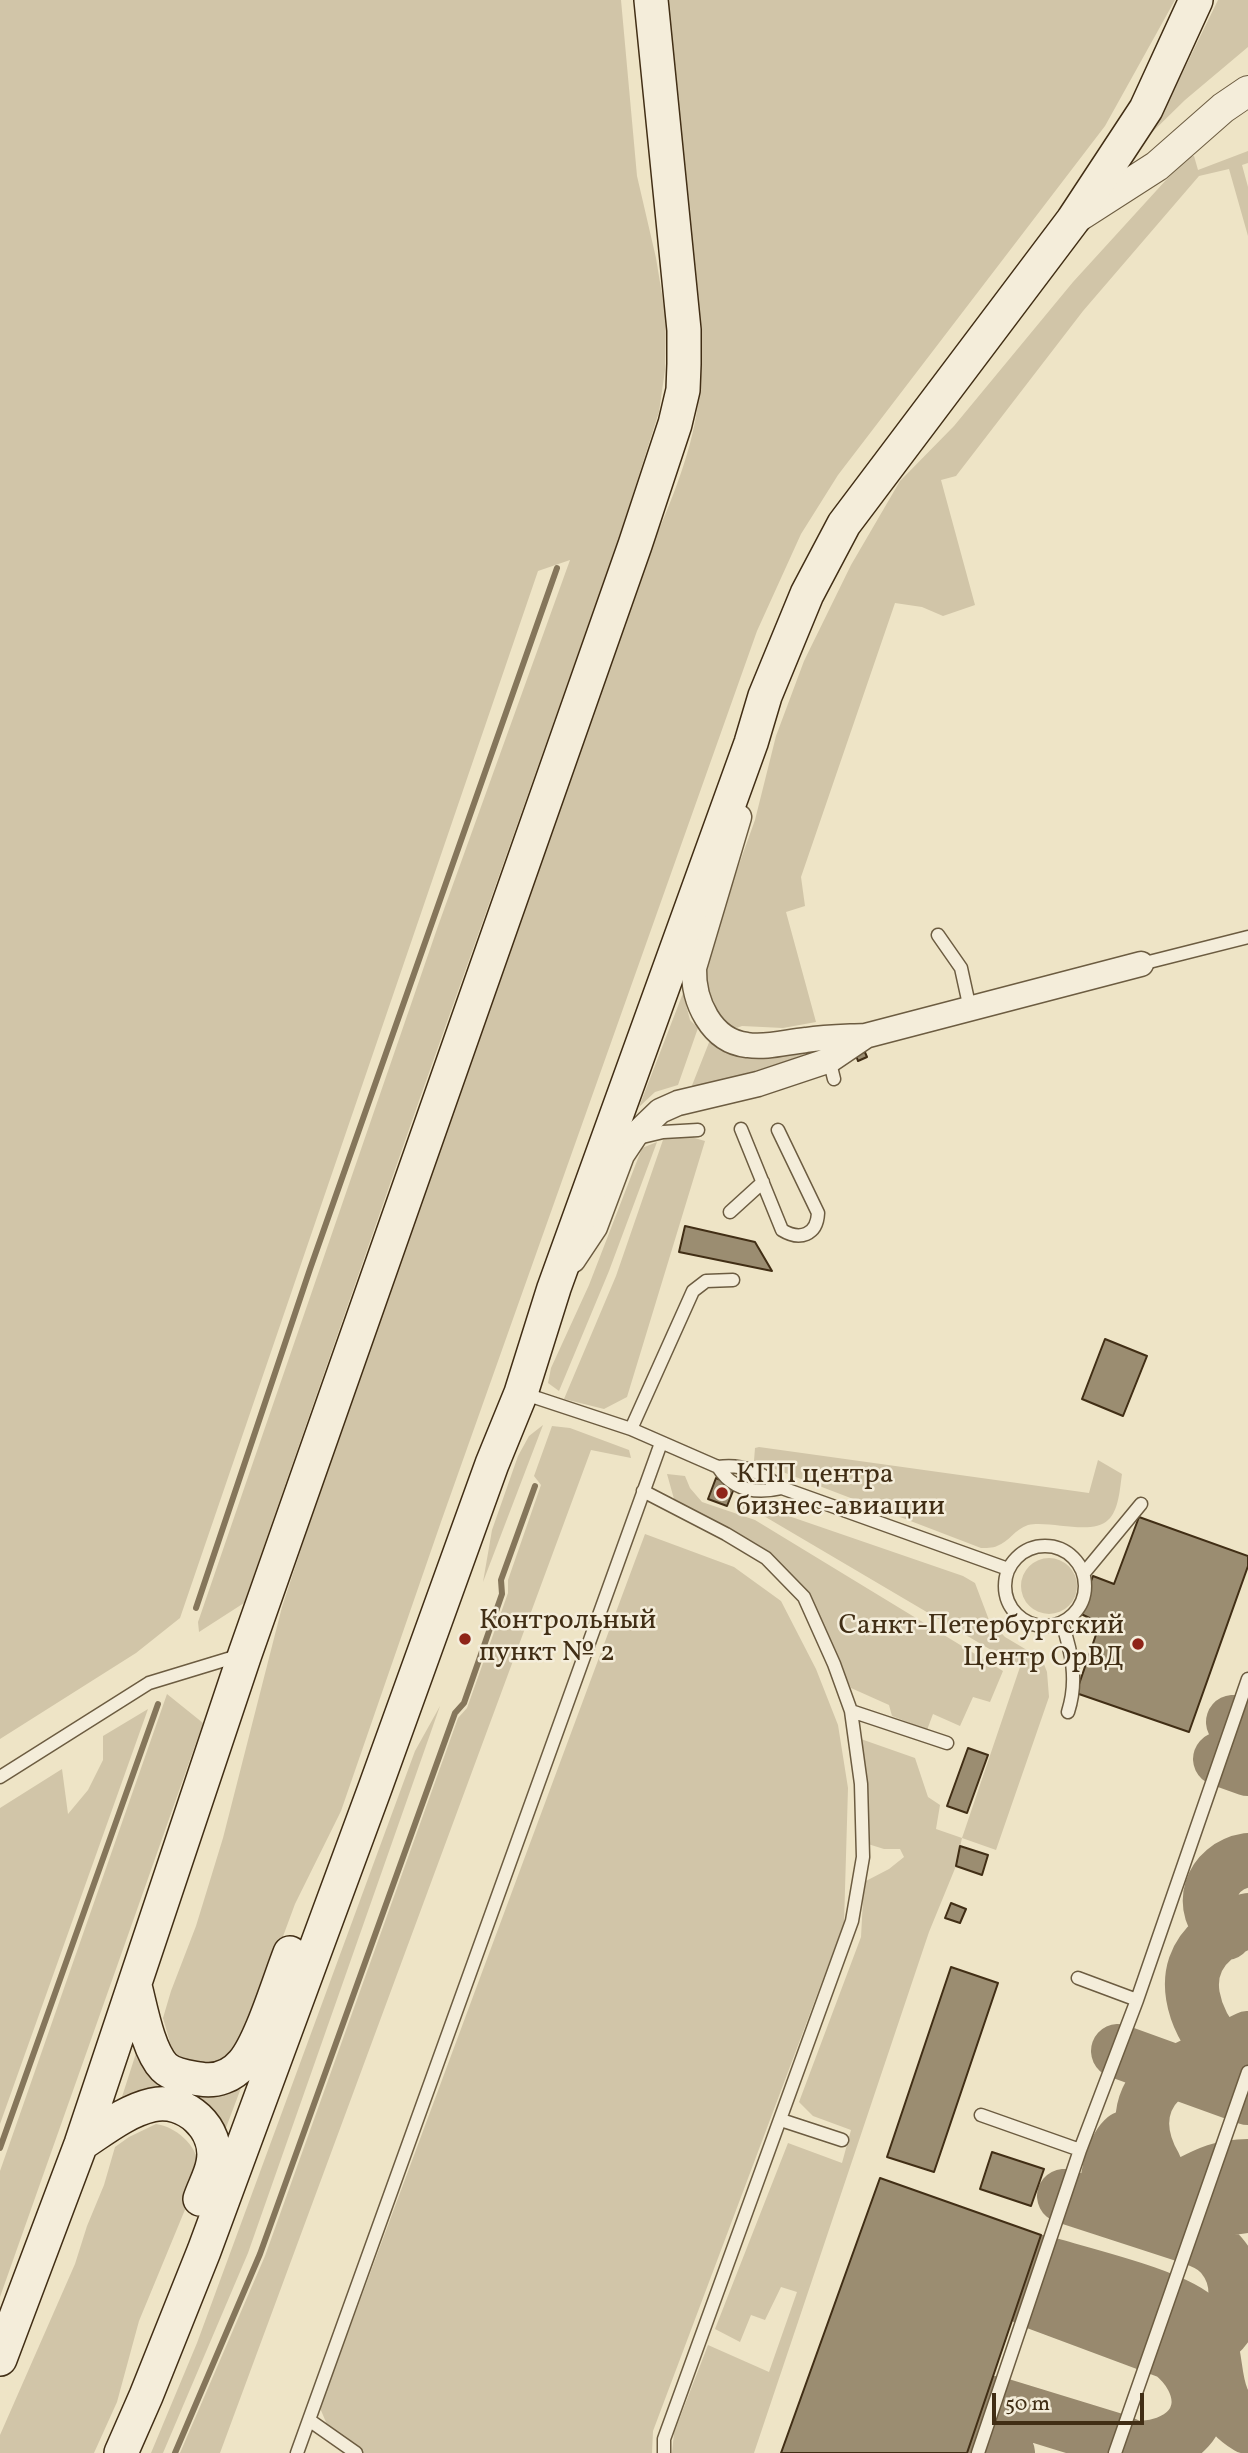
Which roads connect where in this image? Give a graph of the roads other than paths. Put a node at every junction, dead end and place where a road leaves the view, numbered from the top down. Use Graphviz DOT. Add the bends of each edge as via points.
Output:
graph roads {
  1 [pos="651,0"];
  2 [pos="1196,0"];
  3 [pos="1248,91"];
  4 [pos="1073,220"];
  5 [pos="751,743"];
  6 [pos="938,935"];
  7 [pos="1248,937"];
  8 [pos="1141,964"];
  9 [pos="970,1009"];
  10 [pos="829,1059"];
  11 [pos="741,1129"];
  12 [pos="698,1130"];
  13 [pos="778,1130"];
  14 [pos="631,1140"];
  15 [pos="763,1182"];
  16 [pos="730,1212"];
  17 [pos="733,1280"];
  18 [pos="554,1287"];
  19 [pos="521,1393"];
  20 [pos="631,1429"];
  21 [pos="661,1443"];
  22 [pos="718,1468"];
  23 [pos="782,1488"];
  24 [pos="643,1491"];
  25 [pos="1141,1504"];
  26 [pos="1008,1569"];
  27 [pos="1084,1573"];
  28 [pos="1062,1623"];
  29 [pos="245,1654"];
  30 [pos="1248,1679"];
  31 [pos="852,1711"];
  32 [pos="1068,1712"];
  33 [pos="947,1743"];
  34 [pos="388,1753"];
  35 [pos="0,1777"];
  36 [pos="1078,1978"];
  37 [pos="135,1986"];
  38 [pos="1137,2000"];
  39 [pos="1248,2071"];
  40 [pos="981,2115"];
  41 [pos="781,2120"];
  42 [pos="842,2140"];
  43 [pos="81,2144"];
  44 [pos="1080,2150"];
  45 [pos="0,2360"];
  46 [pos="146,2396"];
  47 [pos="309,2420"];
  48 [pos="121,2453"];
  49 [pos="297,2453"];
  50 [pos="356,2453"];
  51 [pos="664,2453"];
  52 [pos="978,2453"];
  53 [pos="1115,2453"];
  1 -- 29 [label="main road" via="684,330 683,390 675,424"];
  2 -- 4 [label="main road" via="1146,109"];
  3 -- 4 [label="street" via="1157,166"];
  4 -- 5 [label="main road" via="844,524 807,594"];
  5 -- 10 [label="street" via="745,794 694,968 696,990 706,1018 731,1041"];
  5 -- 18 [label="main road"];
  6 -- 9 [label="lane" via="961,968"];
  7 -- 8 [label="lane"];
  8 -- 9 [label="street"];
  9 -- 10 [label="street" via="865,1036"];
  10 -- 14 [label="street" via="758,1084 678,1102 660,1111"];
  11 -- 15 [label="lane"];
  12 -- 14 [label="lane"];
  13 -- 15 [label="lane" via="818,1213 811,1231 800,1237 782,1230"];
  14 -- 18 [label="street" via="595,1227"];
  15 -- 16 [label="lane"];
  17 -- 20 [label="lane" via="706,1281 693,1291"];
  18 -- 19 [label="main road"];
  19 -- 20 [label="lane"];
  19 -- 34 [label="main road"];
  20 -- 21 [label="lane"];
  21 -- 22 [label="lane"];
  21 -- 24 [label="lane"];
  22 -- 23 [label="lane" via="750,1469"];
  22 -- 23 [label="lane" via="742,1488 762,1492"];
  23 -- 26 [label="lane"];
  24 -- 31 [label="lane" via="766,1558 804,1597"];
  24 -- 47 [label="lane"];
  25 -- 27 [label="lane"];
  26 -- 27 [label="lane" via="1028,1549 1056,1546 1073,1557"];
  26 -- 28 [label="lane" via="1004,1588 1010,1607 1024,1621 1043,1626"];
  27 -- 28 [label="lane" via="1085,1593 1077,1611"];
  28 -- 32 [label="lane" via="1073,1659"];
  29 -- 35 [label="lane" via="149,1684"];
  29 -- 37 [label="main road"];
  30 -- 38 [label="lane"];
  31 -- 33 [label="lane"];
  31 -- 41 [label="lane" via="863,1857 852,1921"];
  34 -- 37 [label="main road" via="306,1912 254,2045 234,2072 211,2081 180,2076 165,2068 149,2037"];
  34 -- 46 [label="main road"];
  36 -- 38 [label="lane"];
  37 -- 43 [label="main road"];
  38 -- 44 [label="lane"];
  39 -- 53 [label="lane"];
  40 -- 44 [label="lane"];
  41 -- 42 [label="lane"];
  41 -- 51 [label="lane" via="664,2439"];
  43 -- 45 [label="main road"];
  43 -- 46 [label="main road" via="126,2114 154,2104 190,2111 212,2140 214,2161 160,2308"];
  44 -- 52 [label="lane"];
  46 -- 48 [label="main road"];
  47 -- 49 [label="lane"];
  47 -- 50 [label="lane"];
}
